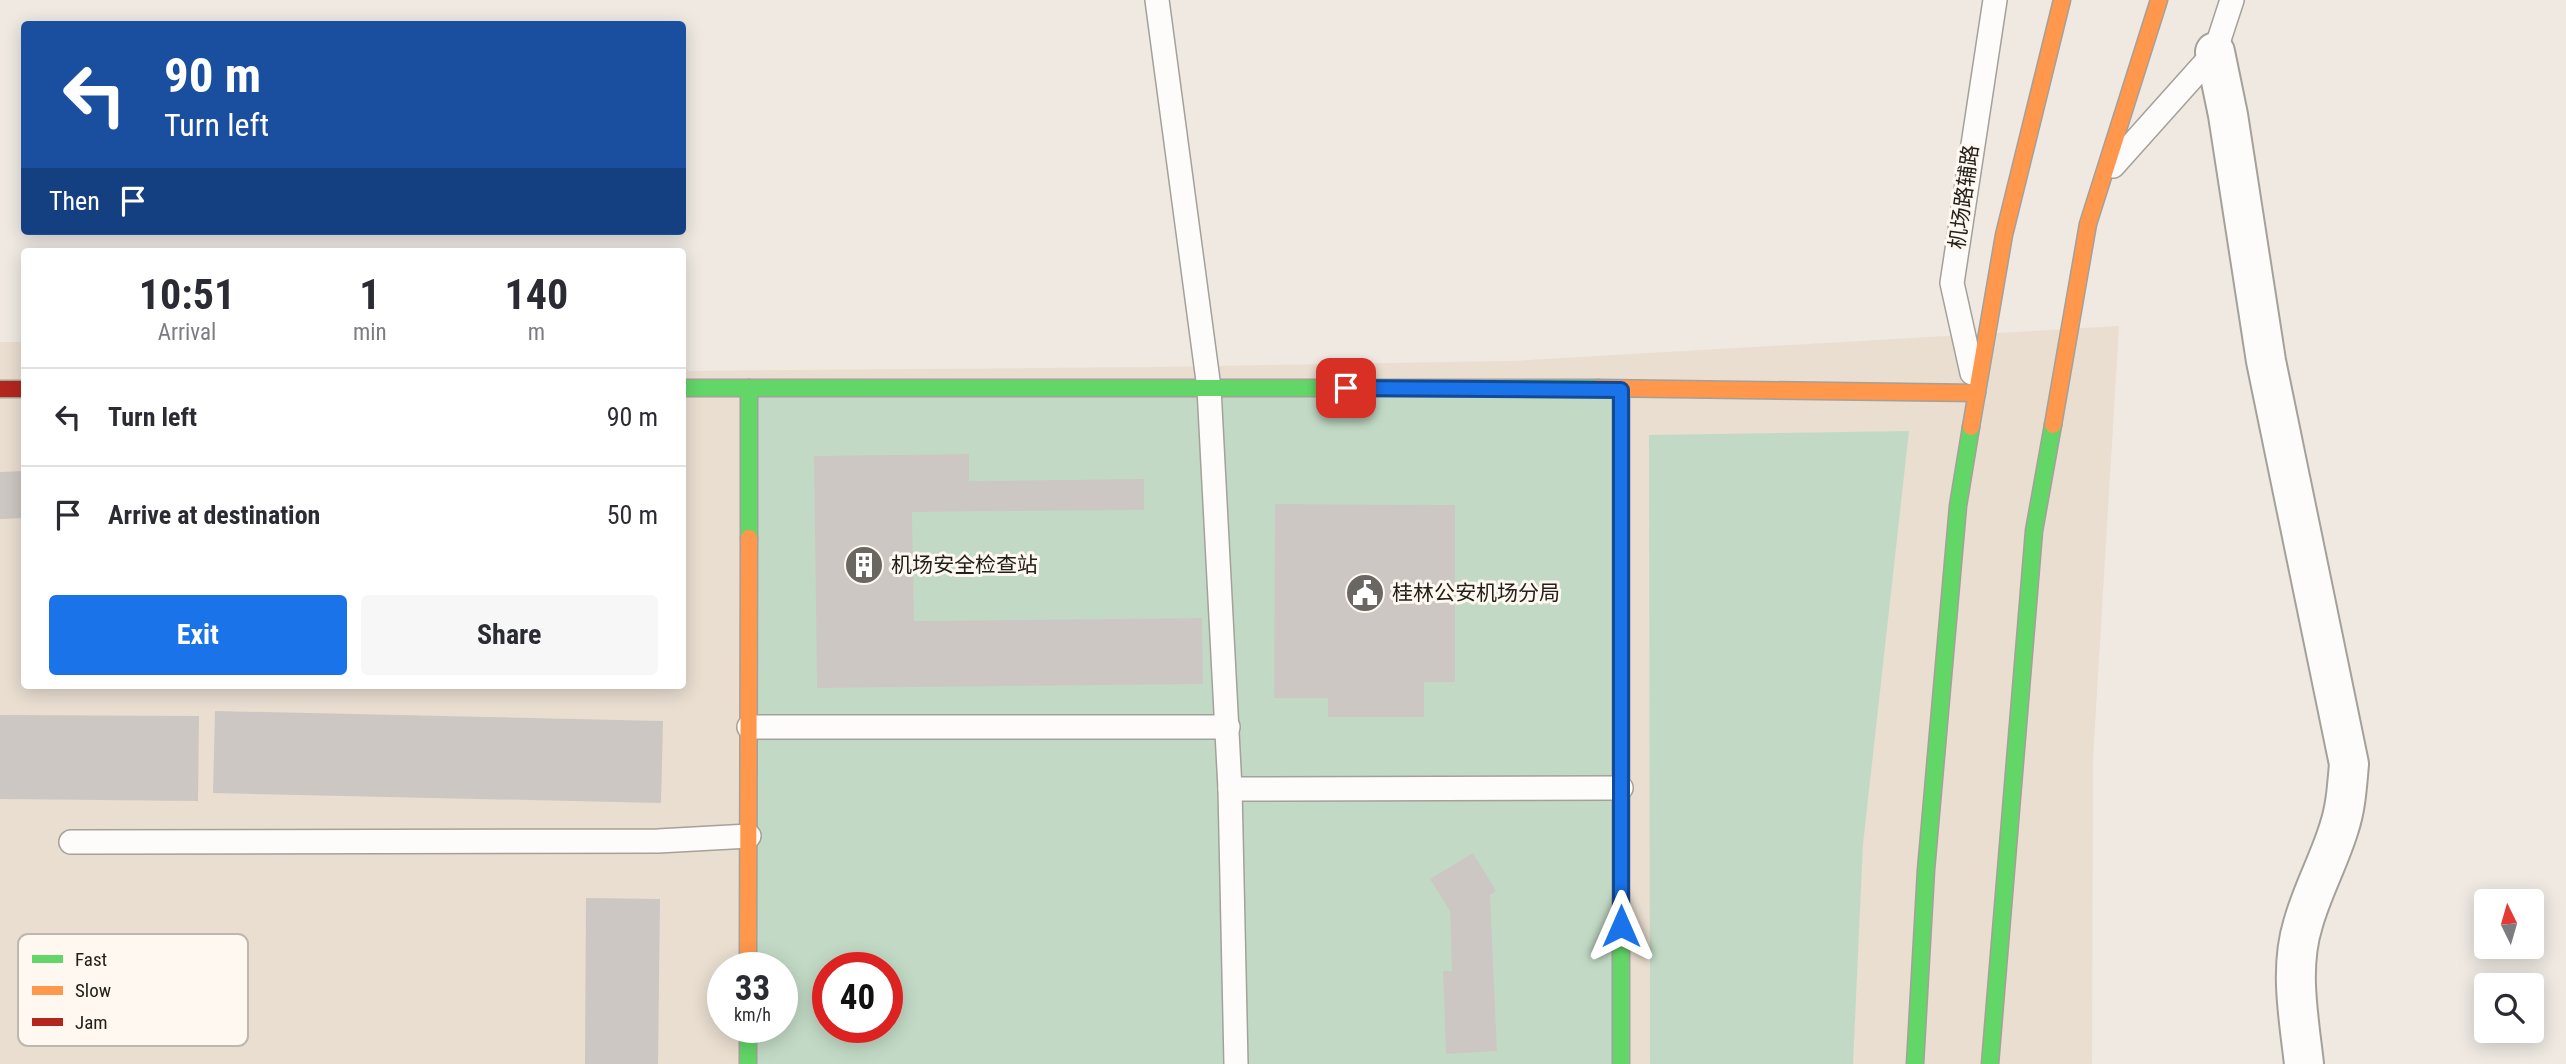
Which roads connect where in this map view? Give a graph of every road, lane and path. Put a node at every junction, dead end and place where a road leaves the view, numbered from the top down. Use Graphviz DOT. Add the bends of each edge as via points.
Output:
graph roads {
  1 [pos="1157,0"];
  2 [pos="1994,0"];
  3 [pos="2062,0"];
  4 [pos="2158,0"];
  5 [pos="2232,0"];
  6 [pos="2215,52"];
  7 [pos="2104,176"];
  8 [pos="686,388"];
  9 [pos="749,388"];
  10 [pos="1209,388"];
  11 [pos="0,389"];
  12 [pos="21,389"];
  13 [pos="1621,390"];
  14 [pos="1977,393"];
  15 [pos="749,727"];
  16 [pos="1228,727"];
  17 [pos="1621,788"];
  18 [pos="1230,789"];
  19 [pos="748,836"];
  20 [pos="71,842"];
  21 [pos="748,952"];
  22 [pos="748,1043"];
  23 [pos="748,1064"];
  24 [pos="1236,1064"];
  25 [pos="1621,1064"];
  26 [pos="1916,1064"];
  27 [pos="1990,1064"];
  28 [pos="2304,1064"];
  1 -- 10 [label="lane"];
  2 -- 14 [label="lane, 机场路辅路" via="1952,283"];
  3 -- 14 [label="main road" via="2004,235"];
  4 -- 7 [label="main road"];
  5 -- 6 [label="lane"];
  6 -- 7 [label="lane"];
  6 -- 28 [label="street" via="2266,361 2349,764 2339,829 2302,925 2296,957"];
  7 -- 27 [label="main road" via="2088,224 2034,531"];
  8 -- 9 [label="main road"];
  9 -- 10 [label="main road"];
  9 -- 15 [label="main road"];
  10 -- 13 [label="main road"];
  10 -- 16 [label="lane"];
  11 -- 12 [label="main road"];
  13 -- 14 [label="main road"];
  13 -- 17 [label="main road"];
  14 -- 26 [label="main road" via="1958,506 1926,870"];
  15 -- 16 [label="lane"];
  15 -- 19 [label="main road"];
  16 -- 18 [label="lane"];
  17 -- 18 [label="lane"];
  17 -- 25 [label="main road"];
  18 -- 24 [label="lane"];
  19 -- 20 [label="lane" via="658,841"];
  19 -- 21 [label="main road"];
  22 -- 23 [label="main road"];
}
